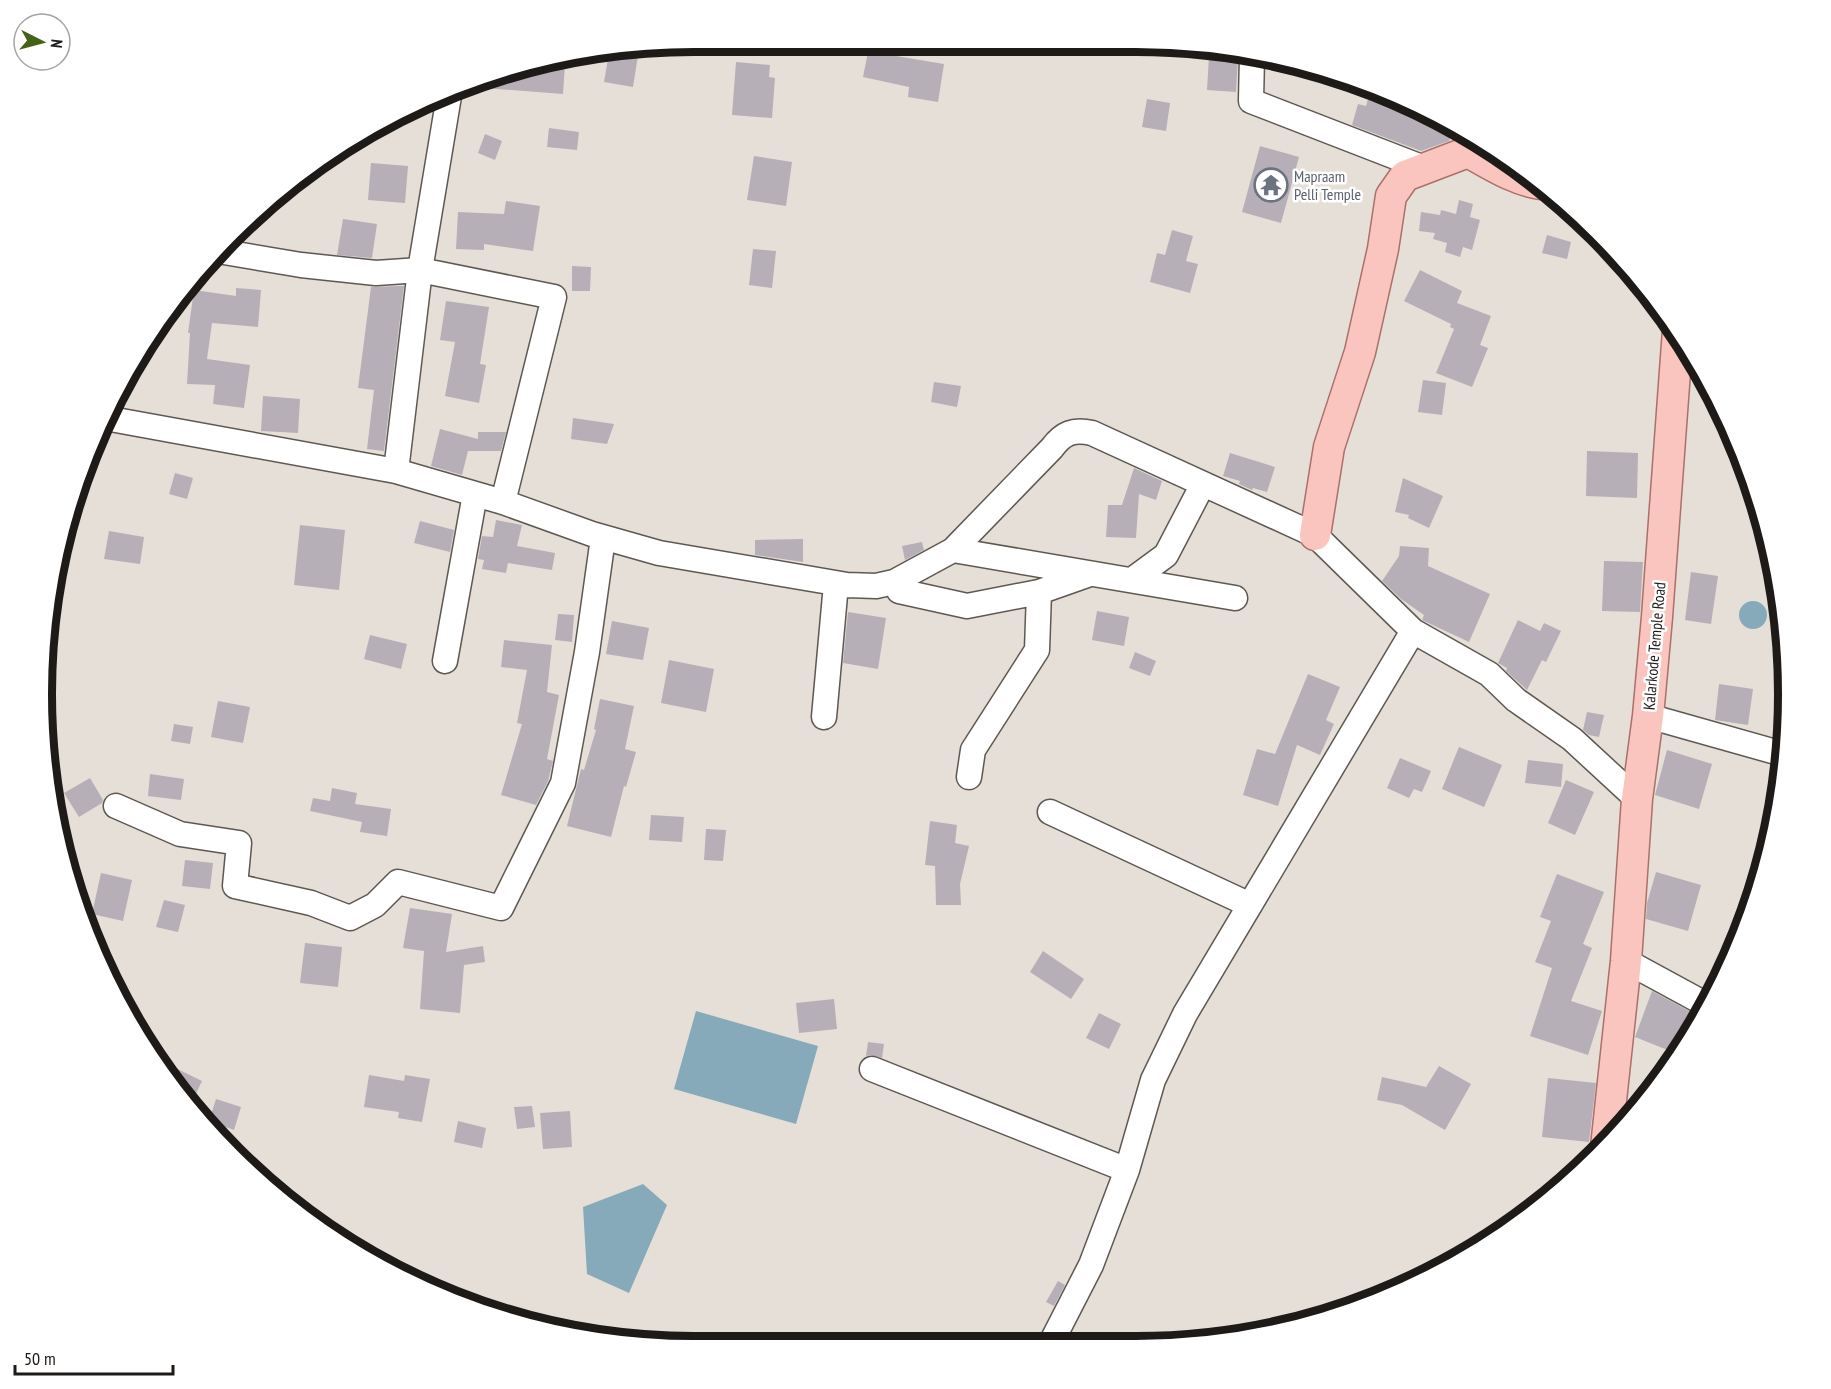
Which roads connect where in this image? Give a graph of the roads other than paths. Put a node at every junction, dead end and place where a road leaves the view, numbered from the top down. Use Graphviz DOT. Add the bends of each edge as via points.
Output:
graph roads {
  1 [pos="1252,63"];
  2 [pos="448,101"];
  3 [pos="1469,146"];
  4 [pos="1476,150"];
  5 [pos="1424,168"];
  6 [pos="1513,175"];
  7 [pos="230,252"];
  8 [pos="420,270"];
  9 [pos="1677,349"];
  10 [pos="115,420"];
  11 [pos="396,471"];
  12 [pos="1203,484"];
  13 [pos="476,494"];
  14 [pos="503,502"];
  15 [pos="1315,535"];
  16 [pos="603,538"];
  17 [pos="953,550"];
  18 [pos="1092,573"];
  19 [pos="1132,580"];
  20 [pos="894,582"];
  21 [pos="836,584"];
  22 [pos="1039,592"];
  23 [pos="1235,598"];
  24 [pos="1413,631"];
  25 [pos="445,661"];
  26 [pos="1648,716"];
  27 [pos="824,717"];
  28 [pos="1775,752"];
  29 [pos="969,777"];
  30 [pos="1637,800"];
  31 [pos="116,806"];
  32 [pos="1050,812"];
  33 [pos="1250,904"];
  34 [pos="1626,961"];
  35 [pos="1700,1001"];
  36 [pos="872,1069"];
  37 [pos="1608,1130"];
  38 [pos="1126,1170"];
  39 [pos="1055,1336"];
  1 -- 5 [label="street" via="1251,101"];
  2 -- 8 [label="street"];
  3 -- 5 [label="main road"];
  4 -- 6 [label="main road" via="1495,167"];
  5 -- 15 [label="main road" via="1405,177 1391,196 1360,352 1329,447"];
  7 -- 8 [label="street" via="376,273"];
  8 -- 11 [label="street"];
  8 -- 14 [label="street" via="554,297"];
  9 -- 26 [label="main road, Kalarkode Temple Road"];
  10 -- 11 [label="street"];
  11 -- 13 [label="street"];
  12 -- 15 [label="street"];
  12 -- 17 [label="street" via="1092,433 1068,432"];
  12 -- 19 [label="street" via="1166,555"];
  13 -- 14 [label="street"];
  13 -- 25 [label="street"];
  14 -- 16 [label="street"];
  15 -- 24 [label="street"];
  16 -- 21 [label="street" via="659,554"];
  16 -- 31 [label="street" via="588,652 562,783 501,908 398,882 375,905 350,918 311,903 235,886 239,843 180,834"];
  17 -- 18 [label="street"];
  17 -- 20 [label="street"];
  18 -- 19 [label="street"];
  18 -- 22 [label="street"];
  19 -- 23 [label="street"];
  20 -- 21 [label="street" via="876,586"];
  20 -- 22 [label="street" via="899,591 968,606"];
  21 -- 27 [label="street"];
  22 -- 29 [label="street" via="1037,650 973,750"];
  24 -- 30 [label="street" via="1489,674 1516,700 1572,739"];
  24 -- 33 [label="street"];
  26 -- 28 [label="street"];
  26 -- 30 [label="main road, Kalarkode Temple Road"];
  30 -- 34 [label="main road, Kalarkode Temple Road"];
  32 -- 33 [label="street"];
  33 -- 38 [label="street" via="1185,1014 1153,1080"];
  34 -- 35 [label="street"];
  34 -- 37 [label="main road, Kalarkode Temple Road"];
  36 -- 38 [label="street"];
  38 -- 39 [label="street" via="1091,1265"];
}
